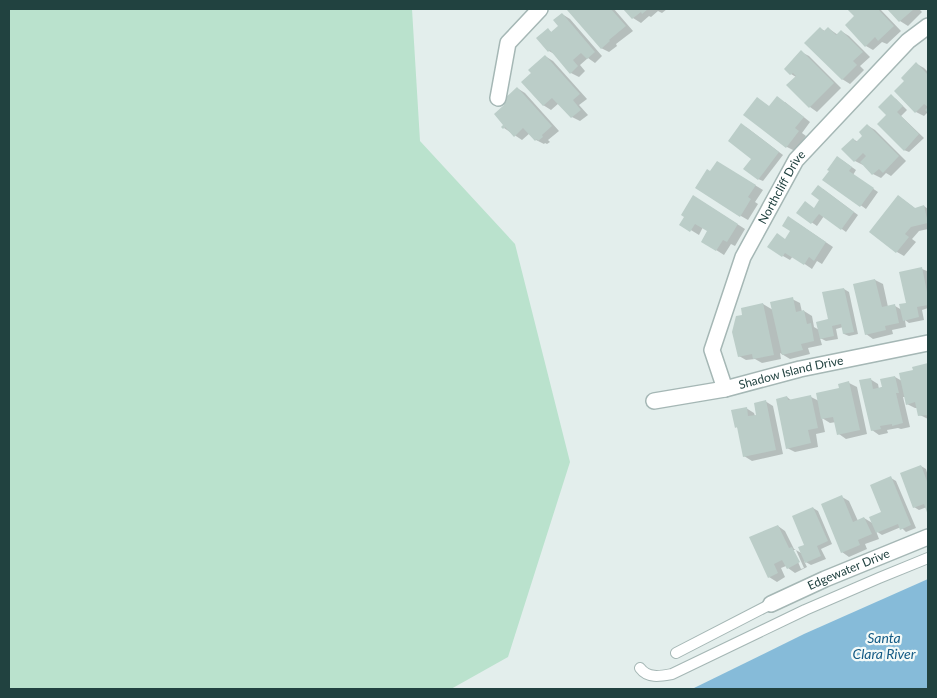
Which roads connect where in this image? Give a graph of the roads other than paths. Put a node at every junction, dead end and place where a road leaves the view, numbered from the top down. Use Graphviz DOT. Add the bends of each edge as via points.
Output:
graph roads {
  1 [pos="540,9"];
  2 [pos="928,26"];
  3 [pos="498,98"];
  4 [pos="928,342"];
  5 [pos="725,389"];
  6 [pos="654,401"];
  7 [pos="928,537"];
  8 [pos="928,558"];
  9 [pos="771,604"];
  10 [pos="676,653"];
  11 [pos="640,668"];
  1 -- 3 [label="street" via="508,43"];
  2 -- 5 [label="street, Northcliff Drive" via="908,41 796,160 743,257 712,350"];
  4 -- 5 [label="street, Shadow Island Drive"];
  5 -- 6 [label="street, Shadow Island Drive"];
  7 -- 9 [label="street, Edgewater Drive"];
  8 -- 11 [label="lane" via="804,610 672,674 655,676"];
  9 -- 10 [label="lane"];
}
